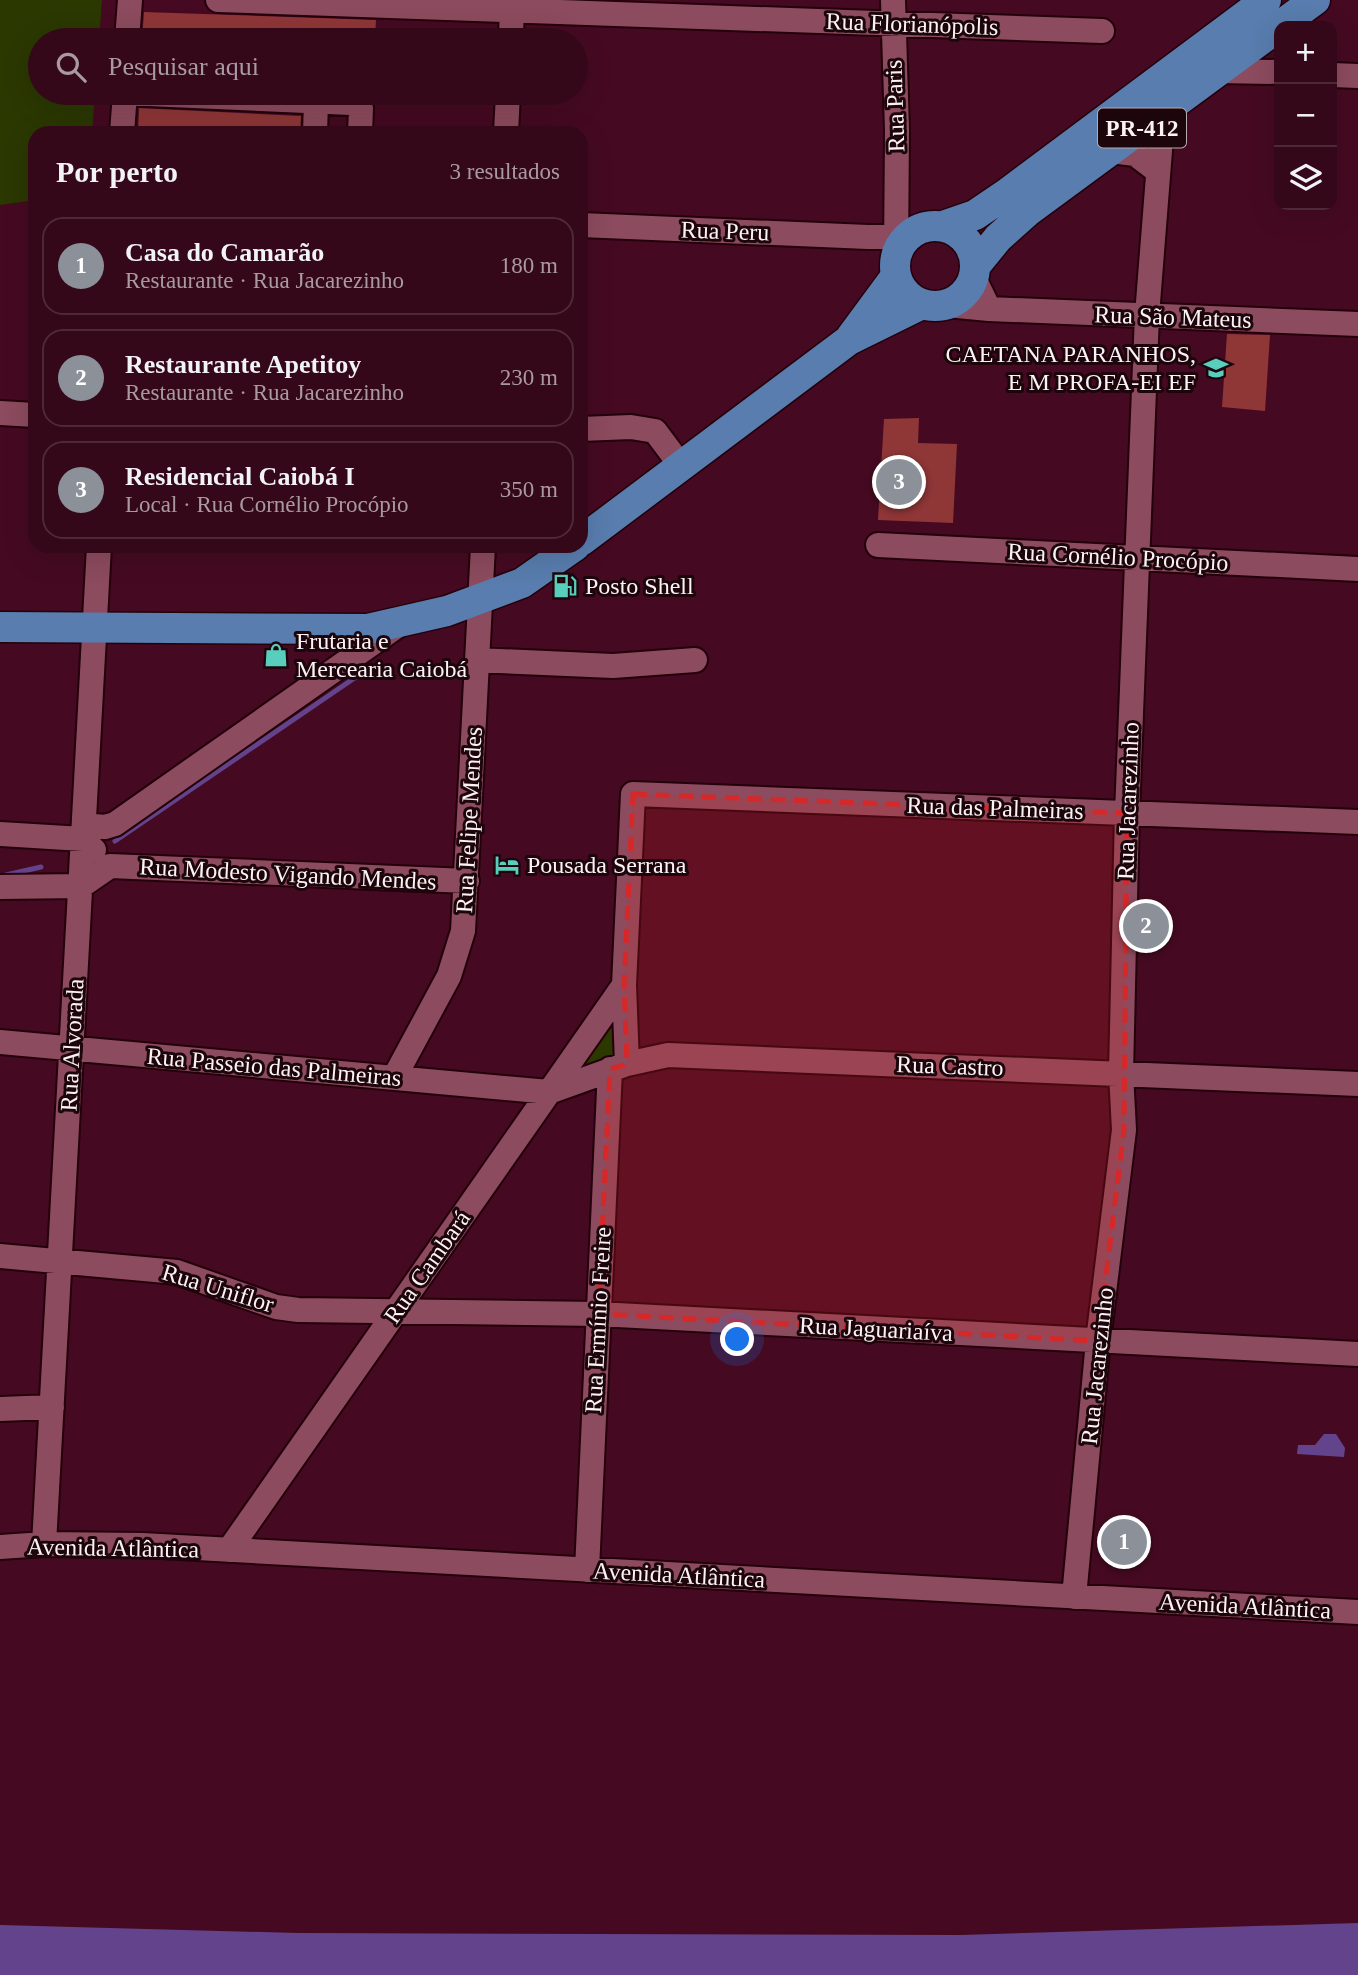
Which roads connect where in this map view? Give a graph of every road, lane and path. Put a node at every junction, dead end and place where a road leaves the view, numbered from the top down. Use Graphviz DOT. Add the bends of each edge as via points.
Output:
graph roads {
  1 [pos="130,0"];
  2 [pos="218,0"];
  3 [pos="1266,0"];
  4 [pos="1315,0"];
  5 [pos="512,4"];
  6 [pos="892,12"];
  7 [pos="1295,21"];
  8 [pos="128,28"];
  9 [pos="511,28"];
  10 [pos="1102,31"];
  11 [pos="1274,42"];
  12 [pos="1216,71"];
  13 [pos="1274,72"];
  14 [pos="1337,75"];
  15 [pos="1358,76"];
  16 [pos="124,105"];
  17 [pos="316,105"];
  18 [pos="357,105"];
  19 [pos="507,105"];
  20 [pos="1163,113"];
  21 [pos="123,126"];
  22 [pos="315,126"];
  23 [pos="360,126"];
  24 [pos="506,126"];
  25 [pos="1111,151"];
  26 [pos="1156,170"];
  27 [pos="588,225"];
  28 [pos="943,226"];
  29 [pos="900,244"];
  30 [pos="975,271"];
  31 [pos="935,304"];
  32 [pos="989,310"];
  33 [pos="1147,315"];
  34 [pos="1358,324"];
  35 [pos="849,340"];
  36 [pos="0,413"];
  37 [pos="28,415"];
  38 [pos="588,429"];
  39 [pos="682,467"];
  40 [pos="588,536"];
  41 [pos="878,545"];
  42 [pos="99,553"];
  43 [pos="483,553"];
  44 [pos="565,553"];
  45 [pos="1137,558"];
  46 [pos="1358,569"];
  47 [pos="481,598"];
  48 [pos="400,624"];
  49 [pos="0,627"];
  50 [pos="95,628"];
  51 [pos="477,660"];
  52 [pos="695,660"];
  53 [pos="633,794"];
  54 [pos="1126,813"];
  55 [pos="1358,822"];
  56 [pos="83,832"];
  57 [pos="0,834"];
  58 [pos="110,866"];
  59 [pos="467,881"];
  60 [pos="81,886"];
  61 [pos="0,887"];
  62 [pos="624,985"];
  63 [pos="0,1042"];
  64 [pos="72,1049"];
  65 [pos="619,1066"];
  66 [pos="1121,1073"];
  67 [pos="394,1078"];
  68 [pos="1358,1084"];
  69 [pos="549,1093"];
  70 [pos="0,1256"];
  71 [pos="60,1262"];
  72 [pos="394,1314"];
  73 [pos="598,1314"];
  74 [pos="1098,1341"];
  75 [pos="1358,1354"];
  76 [pos="52,1407"];
  77 [pos="0,1409"];
  78 [pos="44,1544"];
  79 [pos="0,1548"];
  80 [pos="229,1550"];
  81 [pos="587,1570"];
  82 [pos="1073,1597"];
  83 [pos="1358,1612"];
  1 -- 8 [label="street"];
  2 -- 5 [label="street, Rua Florianópolis"];
  3 -- 28 [label="main road, PR-412" via="1006,194 975,215"];
  4 -- 7 [label="main road, PR-412"];
  5 -- 6 [label="street, Rua Florianópolis"];
  5 -- 9 [label="street"];
  6 -- 10 [label="street, Rua Florianópolis"];
  6 -- 29 [label="street, Rua Paris"];
  11 -- 12 [label="main road, PR-412"];
  12 -- 13 [label="street"];
  12 -- 20 [label="main road, PR-412"];
  14 -- 15 [label="street"];
  16 -- 21 [label="street"];
  17 -- 22 [label="street"];
  18 -- 23 [label="street"];
  19 -- 24 [label="street"];
  20 -- 25 [label="main road, PR-412"];
  20 -- 26 [label="street, Rua Jacarezinho"];
  25 -- 26 [label="street" via="1135,154"];
  25 -- 30 [label="main road, PR-412" via="1027,212 998,238"];
  26 -- 33 [label="street, Rua Jacarezinho"];
  27 -- 29 [label="street, Rua Peru" via="868,237 881,244"];
  28 -- 29 [label="main road, PR-412" via="921,227"];
  28 -- 30 [label="main road" via="966,239"];
  29 -- 31 [label="main road" via="910,298"];
  29 -- 35 [label="main road, PR-412"];
  30 -- 31 [label="main road, PR-412" via="959,299"];
  30 -- 32 [label="street"];
  31 -- 32 [label="street, Rua São Mateus"];
  31 -- 35 [label="main road, PR-412"];
  32 -- 33 [label="street, Rua São Mateus"];
  33 -- 34 [label="street, Rua São Mateus"];
  33 -- 45 [label="street, Rua Jacarezinho"];
  35 -- 39 [label="main road, PR-412"];
  36 -- 37 [label="street"];
  38 -- 39 [label="street" via="655,431"];
  39 -- 40 [label="main road, PR-412"];
  41 -- 45 [label="street, Rua Cornélio Procópio"];
  42 -- 50 [label="street, Rua Alvorada"];
  43 -- 47 [label="street, Rua Felipe Mendes"];
  44 -- 47 [label="main road" via="522,583"];
  45 -- 46 [label="street, Rua Cornélio Procópio"];
  45 -- 54 [label="street, Rua Jacarezinho"];
  47 -- 48 [label="main road"];
  47 -- 51 [label="street, Rua Felipe Mendes"];
  48 -- 50 [label="main road" via="338,631"];
  48 -- 56 [label="street" via="115,824"];
  49 -- 50 [label="main road"];
  50 -- 56 [label="street, Rua Alvorada"];
  51 -- 52 [label="street" via="613,666"];
  51 -- 59 [label="street, Rua Felipe Mendes"];
  53 -- 54 [label="street, Rua das Palmeiras"];
  53 -- 62 [label="street, Rua Ermínio Freire"];
  54 -- 55 [label="street, Rua das Palmeiras"];
  54 -- 66 [label="street, Rua Jacarezinho"];
  56 -- 57 [label="street"];
  56 -- 58 [label="street, Rua Modesto Vigando Mendes"];
  56 -- 60 [label="street, Rua Alvorada"];
  58 -- 59 [label="street, Rua Modesto Vigando Mendes"];
  58 -- 60 [label="street, Rua Modesto Vigando Mendes"];
  59 -- 67 [label="street, Rua Felipe Mendes" via="458,955"];
  60 -- 61 [label="street"];
  60 -- 64 [label="street, Rua Alvorada"];
  62 -- 65 [label="street, Rua Ermínio Freire"];
  62 -- 69 [label="street, Rua Cambará"];
  63 -- 64 [label="street, Rua Passeio das Palmeiras"];
  64 -- 67 [label="street, Rua Passeio das Palmeiras"];
  64 -- 71 [label="street, Rua Alvorada"];
  65 -- 66 [label="street, Rua Castro" via="668,1055 692,1055"];
  65 -- 69 [label="street, Rua Castro"];
  65 -- 73 [label="street, Rua Ermínio Freire"];
  66 -- 68 [label="street, Rua Castro"];
  66 -- 74 [label="street, Rua Jacarezinho" via="1124,1130"];
  67 -- 69 [label="street, Rua Passeio das Palmeiras"];
  69 -- 72 [label="street, Rua Cambará"];
  70 -- 71 [label="street, Rua Uniflor"];
  71 -- 72 [label="street, Rua Uniflor" via="177,1272 276,1307"];
  71 -- 76 [label="street, Rua Alvorada"];
  72 -- 73 [label="street, Rua Jaguariaíva"];
  72 -- 80 [label="street, Rua Cambará"];
  73 -- 74 [label="street, Rua Jaguariaíva"];
  73 -- 81 [label="street, Rua Ermínio Freire"];
  74 -- 75 [label="street, Rua Jaguariaíva"];
  74 -- 82 [label="street, Rua Jacarezinho"];
  76 -- 77 [label="street"];
  76 -- 78 [label="street, Rua Alvorada"];
  78 -- 79 [label="street, Avenida Atlântica"];
  78 -- 80 [label="street, Avenida Atlântica"];
  80 -- 81 [label="street, Avenida Atlântica"];
  81 -- 82 [label="street, Avenida Atlântica"];
  82 -- 83 [label="street, Avenida Atlântica"];
}
